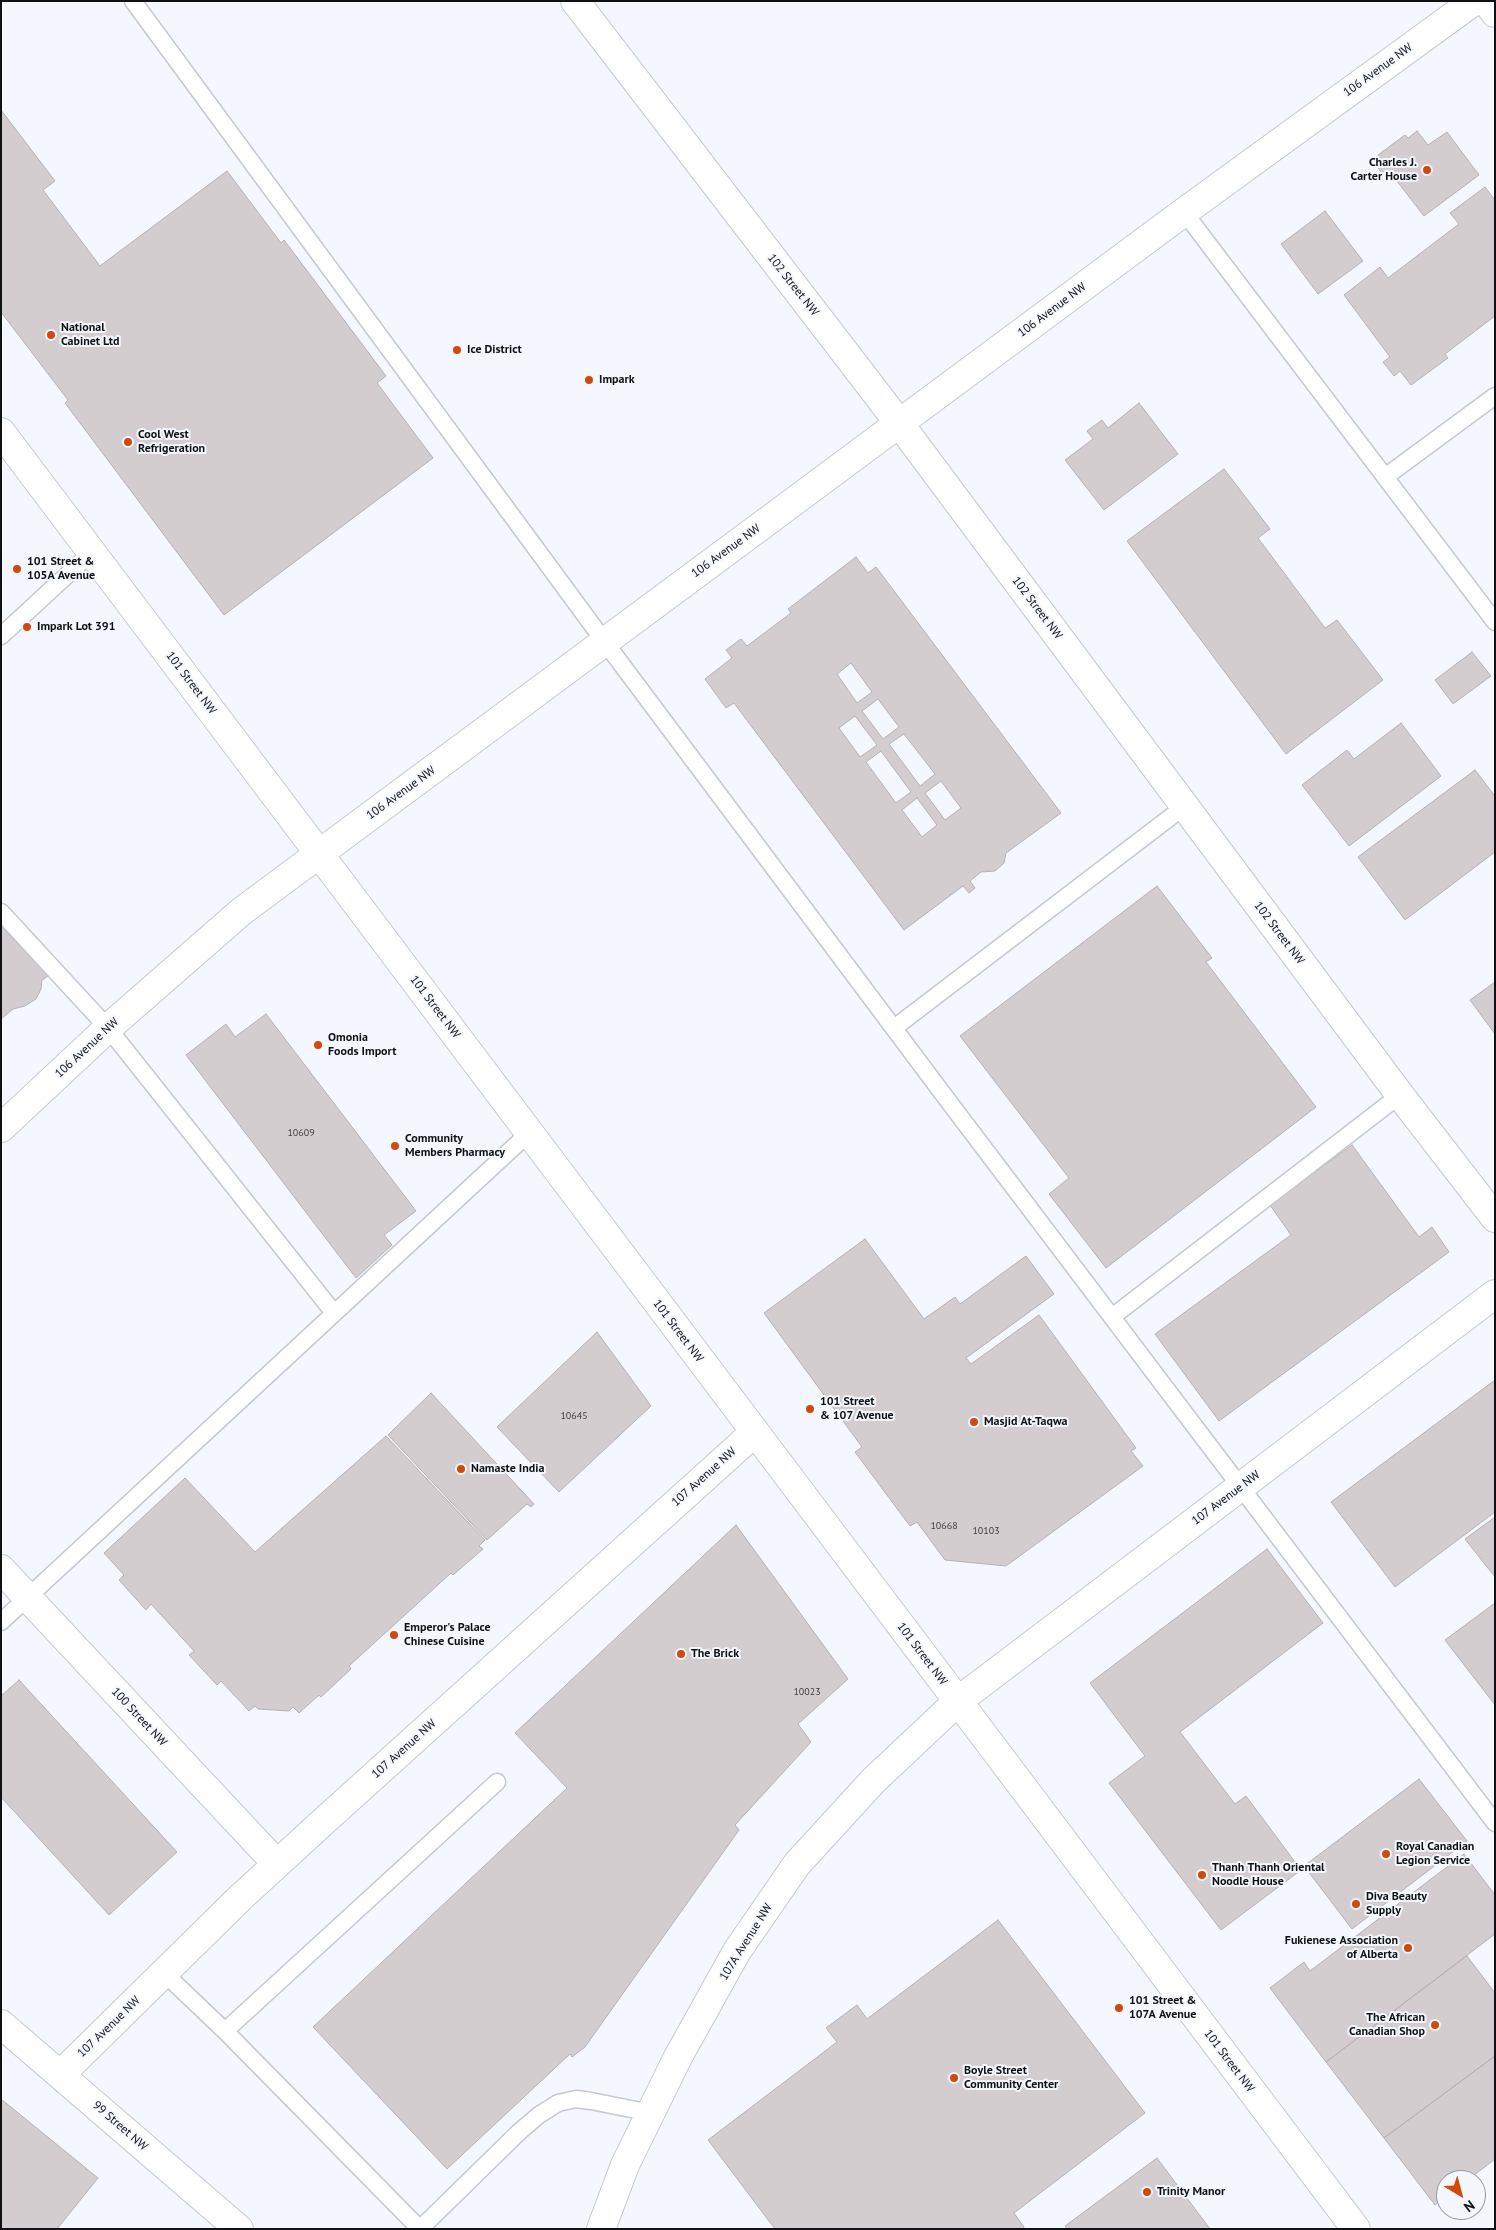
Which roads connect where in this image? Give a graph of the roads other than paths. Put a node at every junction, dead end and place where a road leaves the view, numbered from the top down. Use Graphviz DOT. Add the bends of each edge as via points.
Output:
graph roads {
  1 [pos="133,1"];
  2 [pos="575,1"];
  3 [pos="1474,1"];
  4 [pos="1486,1"];
  5 [pos="1495,13"];
  6 [pos="1184,212"];
  7 [pos="1495,396"];
  8 [pos="899,423"];
  9 [pos="1,432"];
  10 [pos="1385,477"];
  11 [pos="92,552"];
  12 [pos="1495,622"];
  13 [pos="1,636"];
  14 [pos="604,641"];
  15 [pos="1185,806"];
  16 [pos="320,853"];
  17 [pos="1,912"];
  18 [pos="108,1028"];
  19 [pos="894,1028"];
  20 [pos="1400,1095"];
  21 [pos="1,1128"];
  22 [pos="530,1132"];
  23 [pos="1495,1218"];
  24 [pos="1495,1294"];
  25 [pos="334,1313"];
  26 [pos="1112,1317"];
  27 [pos="754,1432"];
  28 [pos="1241,1487"];
  29 [pos="1,1569"];
  30 [pos="27,1598"];
  31 [pos="1,1622"];
  32 [pos="958,1701"];
  33 [pos="497,1782"];
  34 [pos="1495,1823"];
  35 [pos="277,1864"];
  36 [pos="164,1973"];
  37 [pos="1,2024"];
  38 [pos="225,2031"];
  39 [pos="61,2074"];
  40 [pos="651,2113"];
  41 [pos="239,2229"];
  42 [pos="601,2229"];
  43 [pos="1356,2229"];
  1 -- 14 [label="lane"];
  2 -- 8 [label="street, 102 Street NW"];
  3 -- 6 [label="street, 106 Avenue NW"];
  4 -- 5 [label="street"];
  6 -- 8 [label="street, 106 Avenue NW"];
  6 -- 10 [label="lane"];
  7 -- 10 [label="lane"];
  8 -- 14 [label="street, 106 Avenue NW"];
  8 -- 15 [label="street, 102 Street NW"];
  9 -- 11 [label="street, 101 Street NW"];
  10 -- 12 [label="lane"];
  11 -- 13 [label="lane"];
  11 -- 16 [label="street, 101 Street NW"];
  14 -- 16 [label="street, 106 Avenue NW"];
  14 -- 19 [label="lane"];
  15 -- 19 [label="lane"];
  15 -- 20 [label="street, 102 Street NW"];
  16 -- 18 [label="street, 106 Avenue NW" via="242,911"];
  16 -- 22 [label="street, 101 Street NW"];
  17 -- 18 [label="lane"];
  18 -- 21 [label="street, 106 Avenue NW"];
  18 -- 25 [label="lane"];
  19 -- 26 [label="lane"];
  20 -- 23 [label="street, 102 Street NW"];
  20 -- 26 [label="lane"];
  22 -- 25 [label="lane"];
  22 -- 27 [label="street, 101 Street NW"];
  24 -- 28 [label="street, 107 Avenue NW"];
  25 -- 30 [label="lane"];
  26 -- 28 [label="lane"];
  27 -- 32 [label="street, 101 Street NW"];
  27 -- 35 [label="street, 107 Avenue NW"];
  28 -- 32 [label="street, 107 Avenue NW"];
  28 -- 34 [label="lane"];
  29 -- 30 [label="street, 100 Street NW"];
  30 -- 31 [label="lane"];
  30 -- 35 [label="street, 100 Street NW"];
  32 -- 40 [label="street, 107A Avenue NW" via="873,1781 797,1864 737,1951"];
  32 -- 43 [label="street, 101 Street NW"];
  33 -- 38 [label="lane"];
  35 -- 36 [label="street, 107 Avenue NW"];
  36 -- 38 [label="lane"];
  36 -- 39 [label="street, 107 Avenue NW"];
  37 -- 39 [label="street, 99 Street NW"];
  38 -- 40 [label="lane" via="420,2229 519,2132 539,2114 558,2103 576,2099"];
  39 -- 41 [label="street, 99 Street NW"];
  40 -- 42 [label="street, 107A Avenue NW" via="625,2165"];
}
